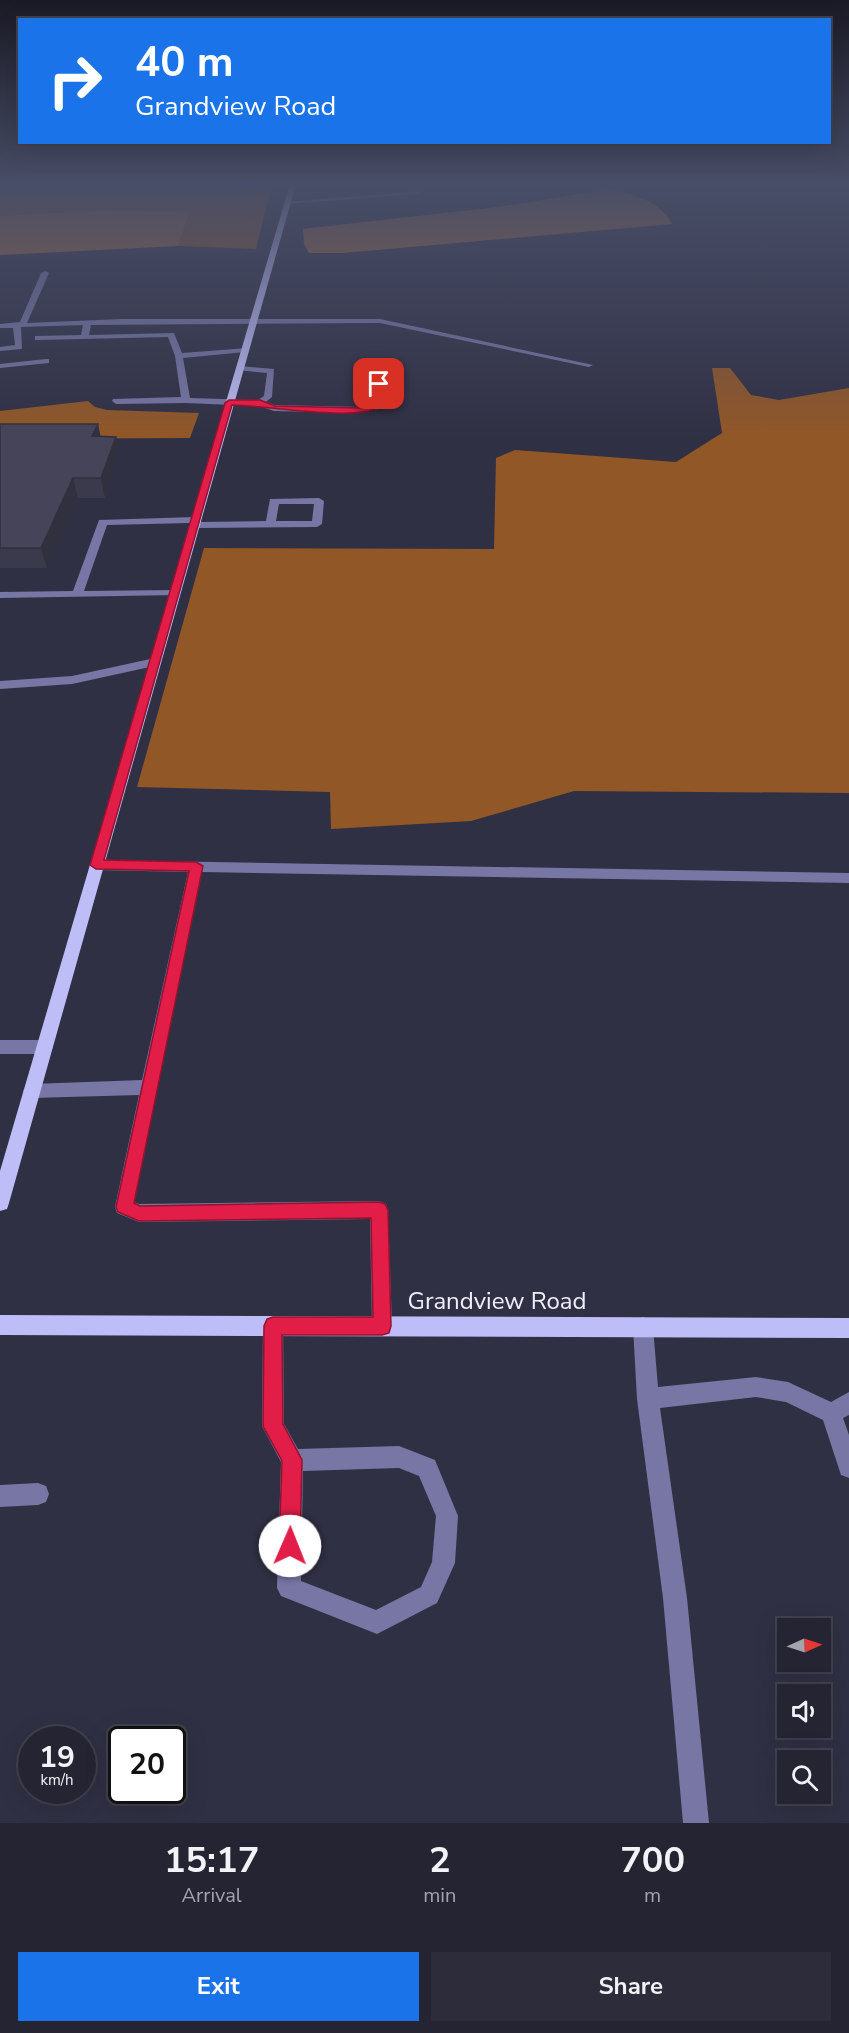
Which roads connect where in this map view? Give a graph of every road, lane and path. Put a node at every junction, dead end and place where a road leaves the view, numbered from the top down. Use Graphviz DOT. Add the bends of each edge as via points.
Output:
graph roads {
  1 [pos="269,269"];
  2 [pos="45,273"];
  3 [pos="88,322"];
  4 [pos="254,322"];
  5 [pos="0,326"];
  6 [pos="19,327"];
  7 [pos="0,335"];
  8 [pos="38,338"];
  9 [pos="84,338"];
  10 [pos="0,349"];
  11 [pos="245,350"];
  12 [pos="179,356"];
  13 [pos="46,361"];
  14 [pos="589,365"];
  15 [pos="0,366"];
  16 [pos="240,368"];
  17 [pos="379,384"];
  18 [pos="186,400"];
  19 [pos="116,401"];
  20 [pos="229,403"];
  21 [pos="260,403"];
  22 [pos="195,522"];
  23 [pos="271,524"];
  24 [pos="174,593"];
  25 [pos="77,594"];
  26 [pos="0,595"];
  27 [pos="155,662"];
  28 [pos="0,685"];
  29 [pos="96,865"];
  30 [pos="196,866"];
  31 [pos="849,878"];
  32 [pos="0,1047"];
  33 [pos="45,1047"];
  34 [pos="150,1087"];
  35 [pos="32,1091"];
  36 [pos="5,1170"];
  37 [pos="0,1203"];
  38 [pos="0,1325"];
  39 [pos="273,1326"];
  40 [pos="382,1326"];
  41 [pos="643,1327"];
  42 [pos="849,1328"];
  43 [pos="648,1399"];
  44 [pos="840,1408"];
  45 [pos="292,1460"];
  46 [pos="849,1467"];
  47 [pos="38,1494"];
  48 [pos="0,1496"];
  49 [pos="696,1823"];
  1 -- 4 [label="main road"];
  2 -- 6 [label="street"];
  3 -- 4 [label="street"];
  3 -- 6 [label="street"];
  3 -- 9 [label="street"];
  4 -- 11 [label="main road"];
  4 -- 14 [label="street" via="380,321"];
  5 -- 6 [label="street"];
  6 -- 7 [label="street"];
  6 -- 10 [label="street" via="19,347"];
  8 -- 9 [label="street"];
  9 -- 12 [label="street" via="171,335"];
  11 -- 12 [label="street"];
  11 -- 16 [label="main road"];
  12 -- 18 [label="street"];
  13 -- 15 [label="street"];
  16 -- 20 [label="main road"];
  16 -- 21 [label="street" via="271,371 268,397"];
  17 -- 21 [label="street" via="375,407 361,410 274,408"];
  18 -- 19 [label="street"];
  18 -- 20 [label="street"];
  20 -- 21 [label="street"];
  20 -- 22 [label="main road"];
  22 -- 23 [label="street"];
  22 -- 24 [label="main road"];
  22 -- 25 [label="street" via="103,522"];
  23 -- 23 [label="street" via="317,524 319,501 274,501"];
  24 -- 25 [label="street"];
  24 -- 27 [label="main road"];
  25 -- 26 [label="street"];
  27 -- 28 [label="street" via="72,680"];
  27 -- 29 [label="main road"];
  29 -- 30 [label="street"];
  29 -- 33 [label="main road"];
  30 -- 31 [label="street"];
  30 -- 34 [label="street"];
  32 -- 33 [label="street"];
  33 -- 35 [label="main road"];
  34 -- 35 [label="street"];
  34 -- 40 [label="street" via="124,1207 139,1213 379,1210"];
  35 -- 36 [label="main road"];
  36 -- 37 [label="main road"];
  38 -- 39 [label="main road, Grandview Road"];
  39 -- 40 [label="main road, Grandview Road"];
  39 -- 45 [label="street" via="273,1426"];
  40 -- 41 [label="main road, Grandview Road"];
  41 -- 42 [label="main road, Grandview Road"];
  41 -- 43 [label="street"];
  43 -- 44 [label="street" via="756,1387"];
  43 -- 49 [label="street" via="675,1598"];
  44 -- 46 [label="street"];
  45 -- 45 [label="street" via="288,1588 376,1622 429,1595 443,1563 447,1516 427,1468 399,1457"];
  47 -- 48 [label="street"];
}
